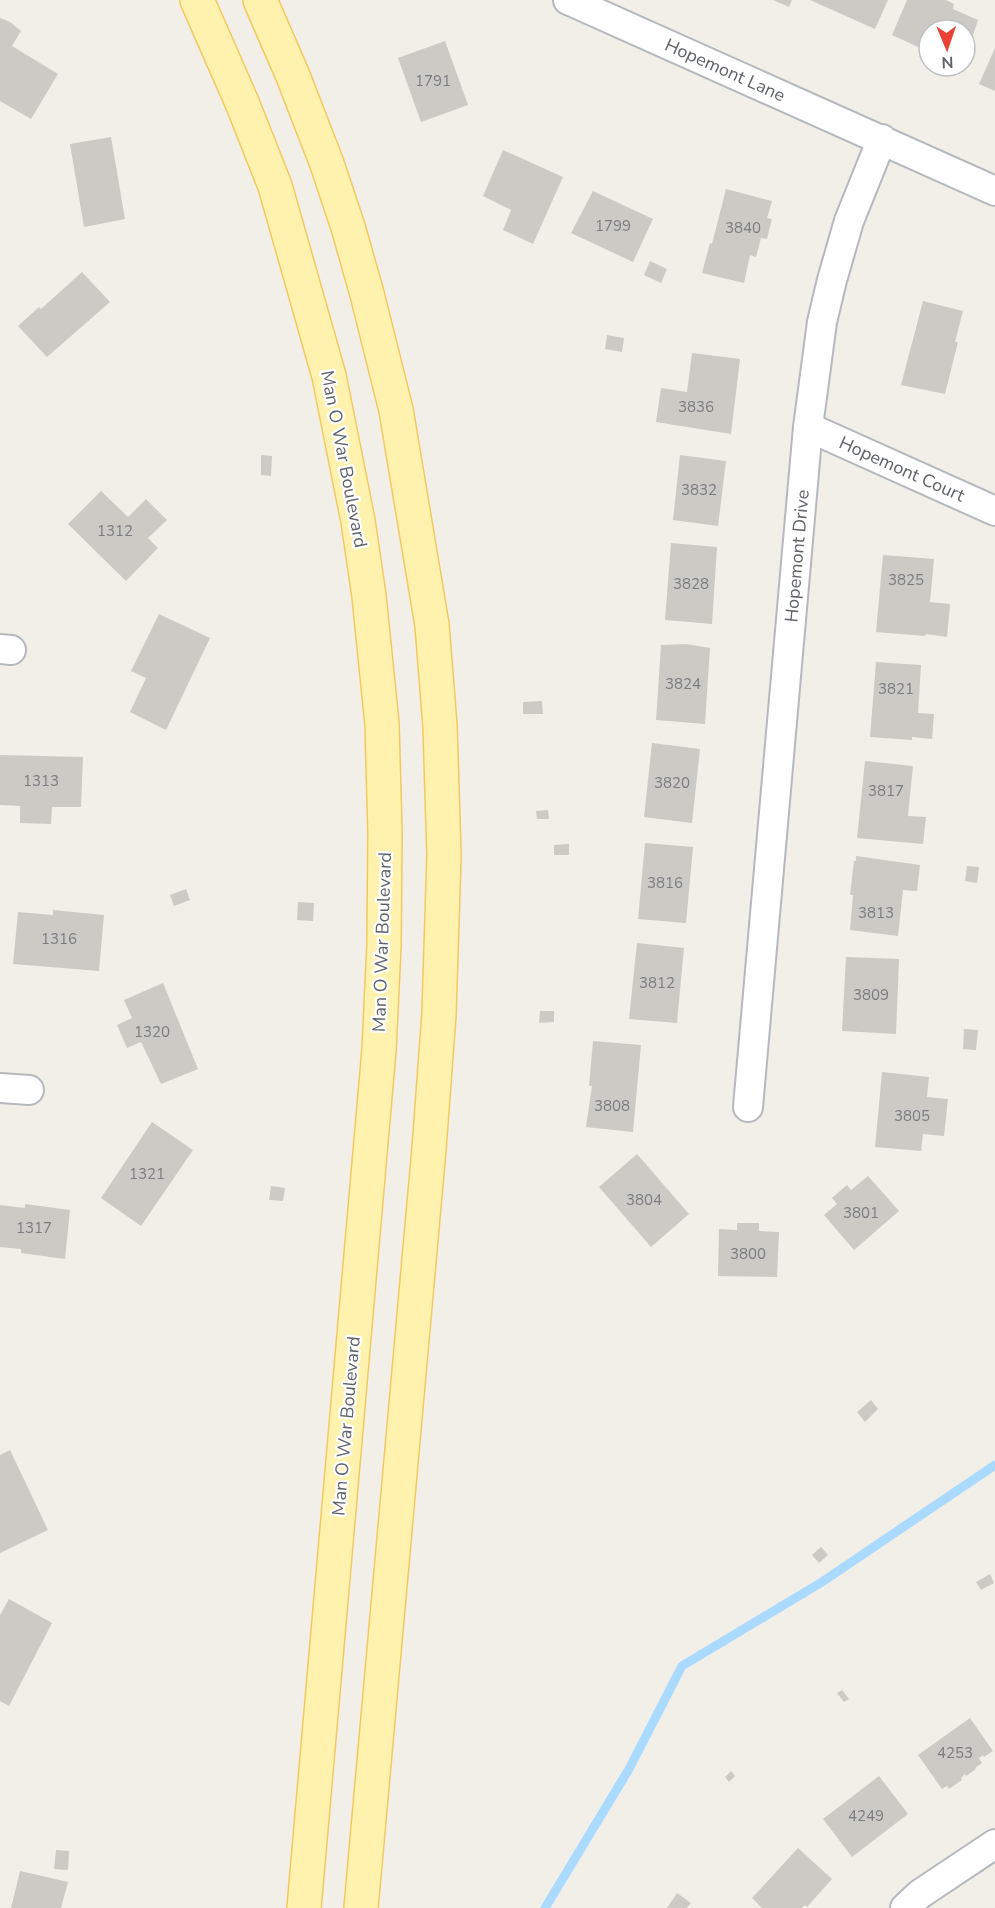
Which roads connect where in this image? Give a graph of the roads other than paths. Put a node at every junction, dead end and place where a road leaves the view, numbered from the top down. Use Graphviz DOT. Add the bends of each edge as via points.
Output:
graph roads {
  1 [pos="197,0"];
  2 [pos="260,0"];
  3 [pos="568,0"];
  4 [pos="882,139"];
  5 [pos="995,191"];
  6 [pos="808,427"];
  7 [pos="995,511"];
  8 [pos="0,1088"];
  9 [pos="29,1090"];
  10 [pos="748,1107"];
  11 [pos="995,1844"];
  12 [pos="304,1908"];
  13 [pos="361,1908"];
  14 [pos="905,1908"];
  1 -- 12 [label="main road, Man O War Boulevard" via="275,186 329,376 369,596 382,724 385,922 379,1050"];
  2 -- 13 [label="main road" via="330,174 394,398 432,625 440,726 444,855 438,1026"];
  3 -- 4 [label="street, Hopemont Lane"];
  4 -- 5 [label="street"];
  4 -- 6 [label="street, Hopemont Drive" via="849,221 832,280 822,322"];
  6 -- 7 [label="street, Hopemont Court"];
  6 -- 10 [label="street, Hopemont Drive"];
  8 -- 9 [label="street"];
  11 -- 14 [label="street"];
}
